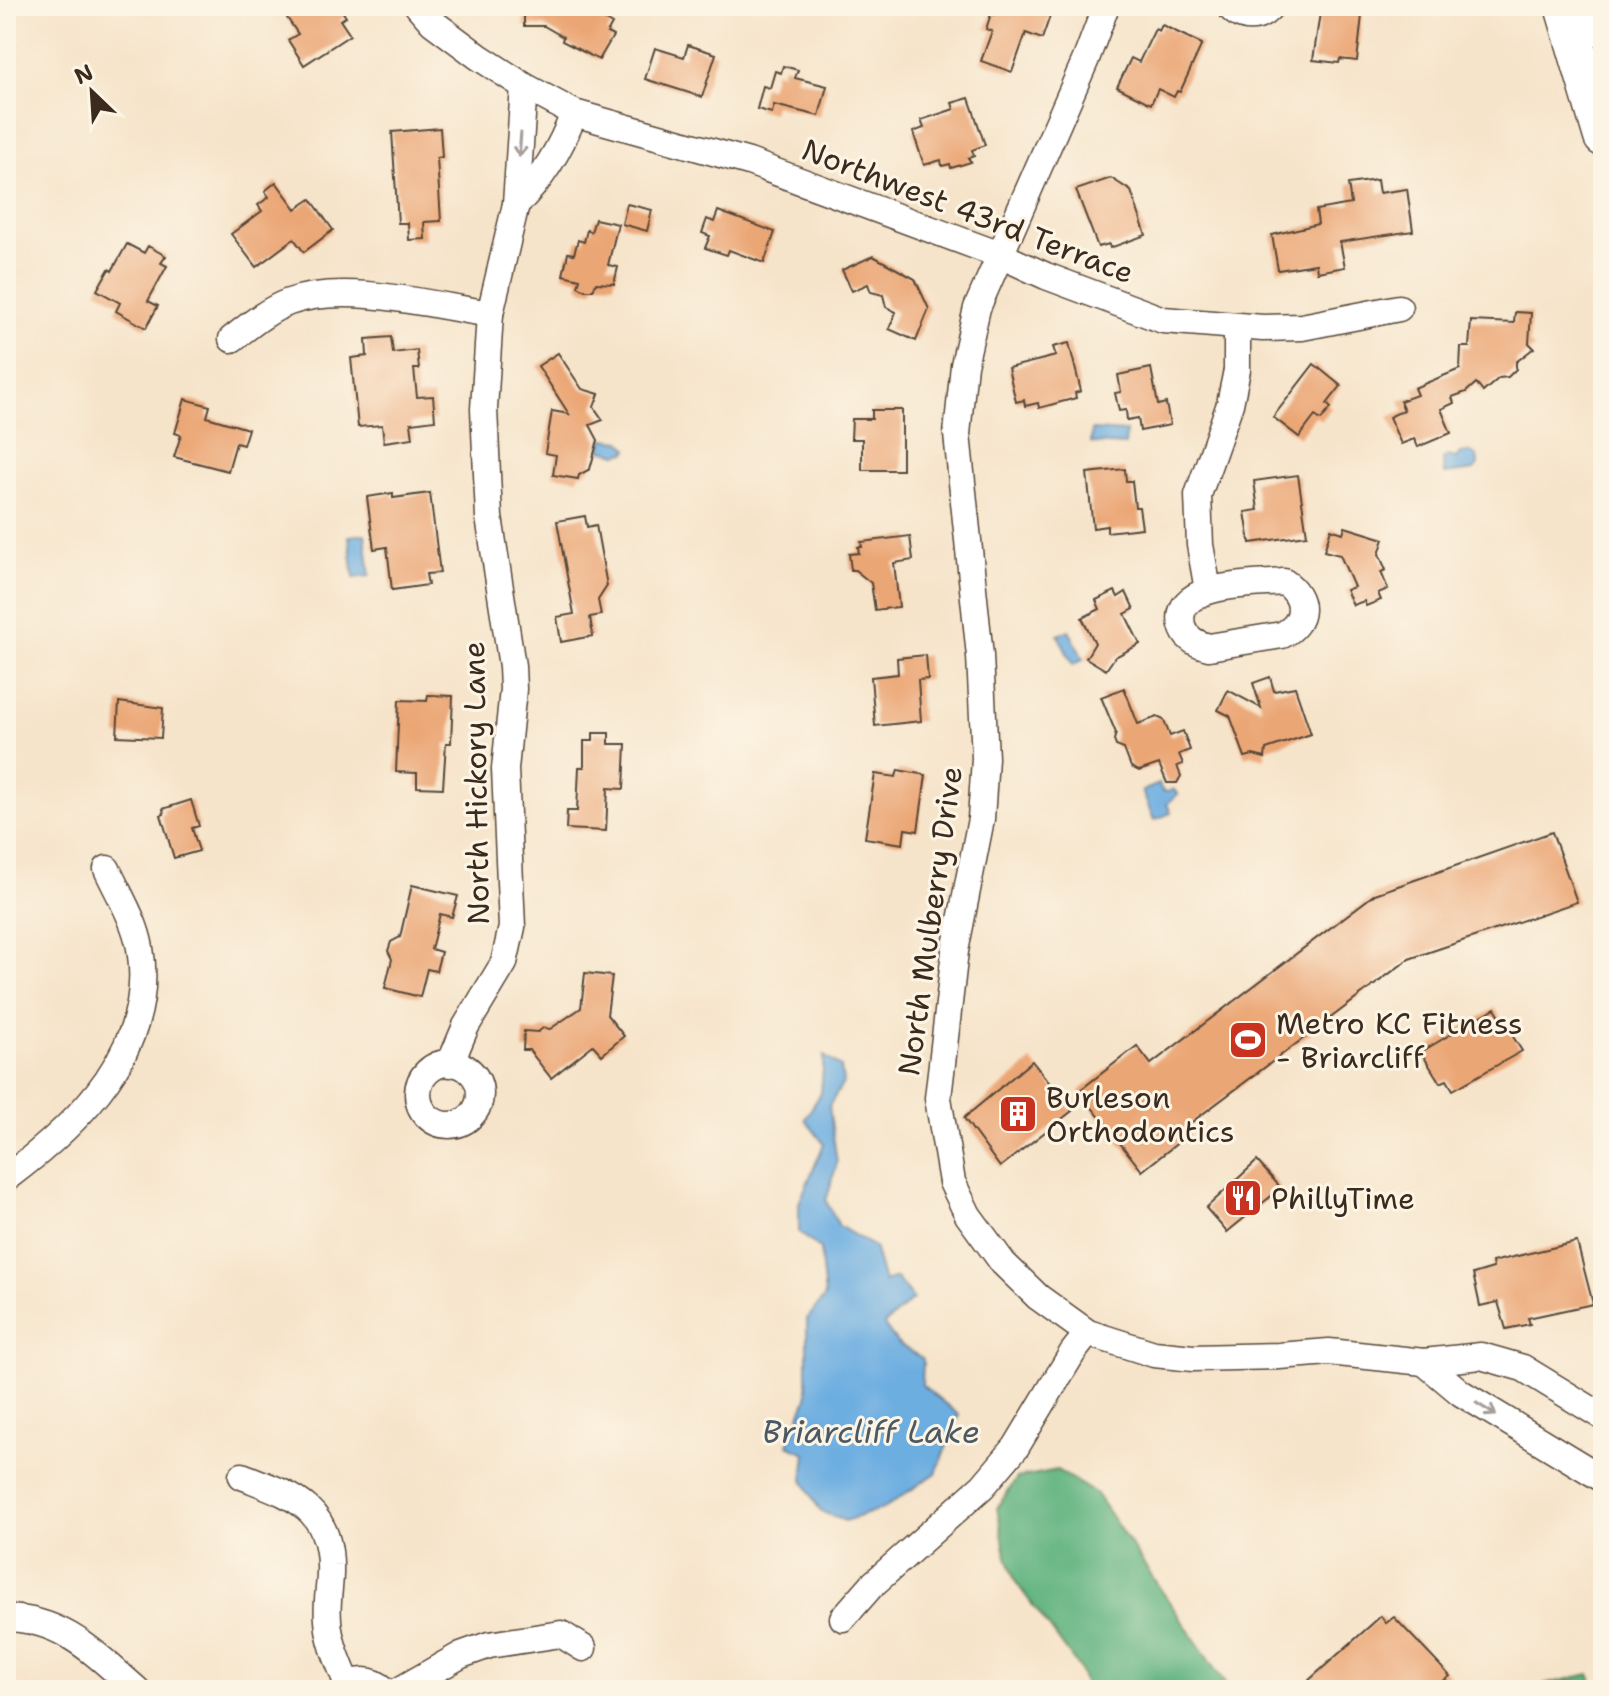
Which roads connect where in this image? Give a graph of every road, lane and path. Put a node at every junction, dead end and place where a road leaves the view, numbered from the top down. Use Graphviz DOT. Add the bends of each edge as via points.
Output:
graph roads {
  1 [pos="418,6"];
  2 [pos="1106,6"];
  3 [pos="1229,6"];
  4 [pos="1271,6"];
  5 [pos="1564,6"];
  6 [pos="1593,6"];
  7 [pos="1603,28"];
  8 [pos="524,86"];
  9 [pos="574,113"];
  10 [pos="1603,137"];
  11 [pos="516,204"];
  12 [pos="1000,255"];
  13 [pos="1399,308"];
  14 [pos="490,314"];
  15 [pos="1237,326"];
  16 [pos="232,339"];
  17 [pos="1208,590"];
  18 [pos="107,869"];
  19 [pos="450,1064"];
  20 [pos="6,1178"];
  21 [pos="1088,1333"];
  22 [pos="1424,1362"];
  23 [pos="1603,1417"];
  24 [pos="242,1476"];
  25 [pos="1603,1479"];
  26 [pos="6,1618"];
  27 [pos="843,1618"];
  28 [pos="583,1648"];
  29 [pos="345,1688"];
  30 [pos="137,1690"];
  31 [pos="385,1690"];
  32 [pos="400,1690"];
  1 -- 8 [label="street" via="432,22"];
  2 -- 12 [label="street, North Mulberry Drive"];
  3 -- 4 [label="street" via="1251,18"];
  5 -- 10 [label="highway"];
  6 -- 7 [label="highway"];
  8 -- 9 [label="street, Northwest 43rd Terrace"];
  8 -- 11 [label="street, North Hickory Lane, one-way"];
  9 -- 11 [label="street, North Hickory Lane" via="550,165"];
  9 -- 12 [label="street, Northwest 43rd Terrace" via="749,162"];
  11 -- 14 [label="street, North Hickory Lane"];
  12 -- 15 [label="street, Northwest 43rd Terrace" via="1163,320"];
  12 -- 21 [label="street, North Mulberry Drive" via="977,308 957,434 985,758 981,819 955,951 938,1098 952,1182 968,1215 1003,1263"];
  13 -- 15 [label="street, Northwest 43rd Terrace" via="1302,327"];
  14 -- 16 [label="street" via="345,292 290,302"];
  14 -- 19 [label="street, North Hickory Lane" via="484,422 489,517 512,666 505,769 512,927 504,963"];
  15 -- 17 [label="street" via="1230,404 1198,495"];
  18 -- 20 [label="street" via="140,948 139,1013 110,1079"];
  21 -- 22 [label="street, North Mulberry Drive" via="1154,1354 1193,1358 1329,1352"];
  21 -- 27 [label="street" via="1016,1447 983,1486 872,1585"];
  22 -- 23 [label="street, North Mulberry Drive" via="1481,1356 1523,1368"];
  22 -- 25 [label="street, one-way" via="1461,1393"];
  24 -- 29 [label="street" via="306,1505 321,1523 331,1568 328,1624"];
  26 -- 30 [label="street" via="34,1620 69,1634"];
  28 -- 32 [label="street" via="561,1634 489,1645"];
  29 -- 31 [label="street" via="363,1680"];
}
